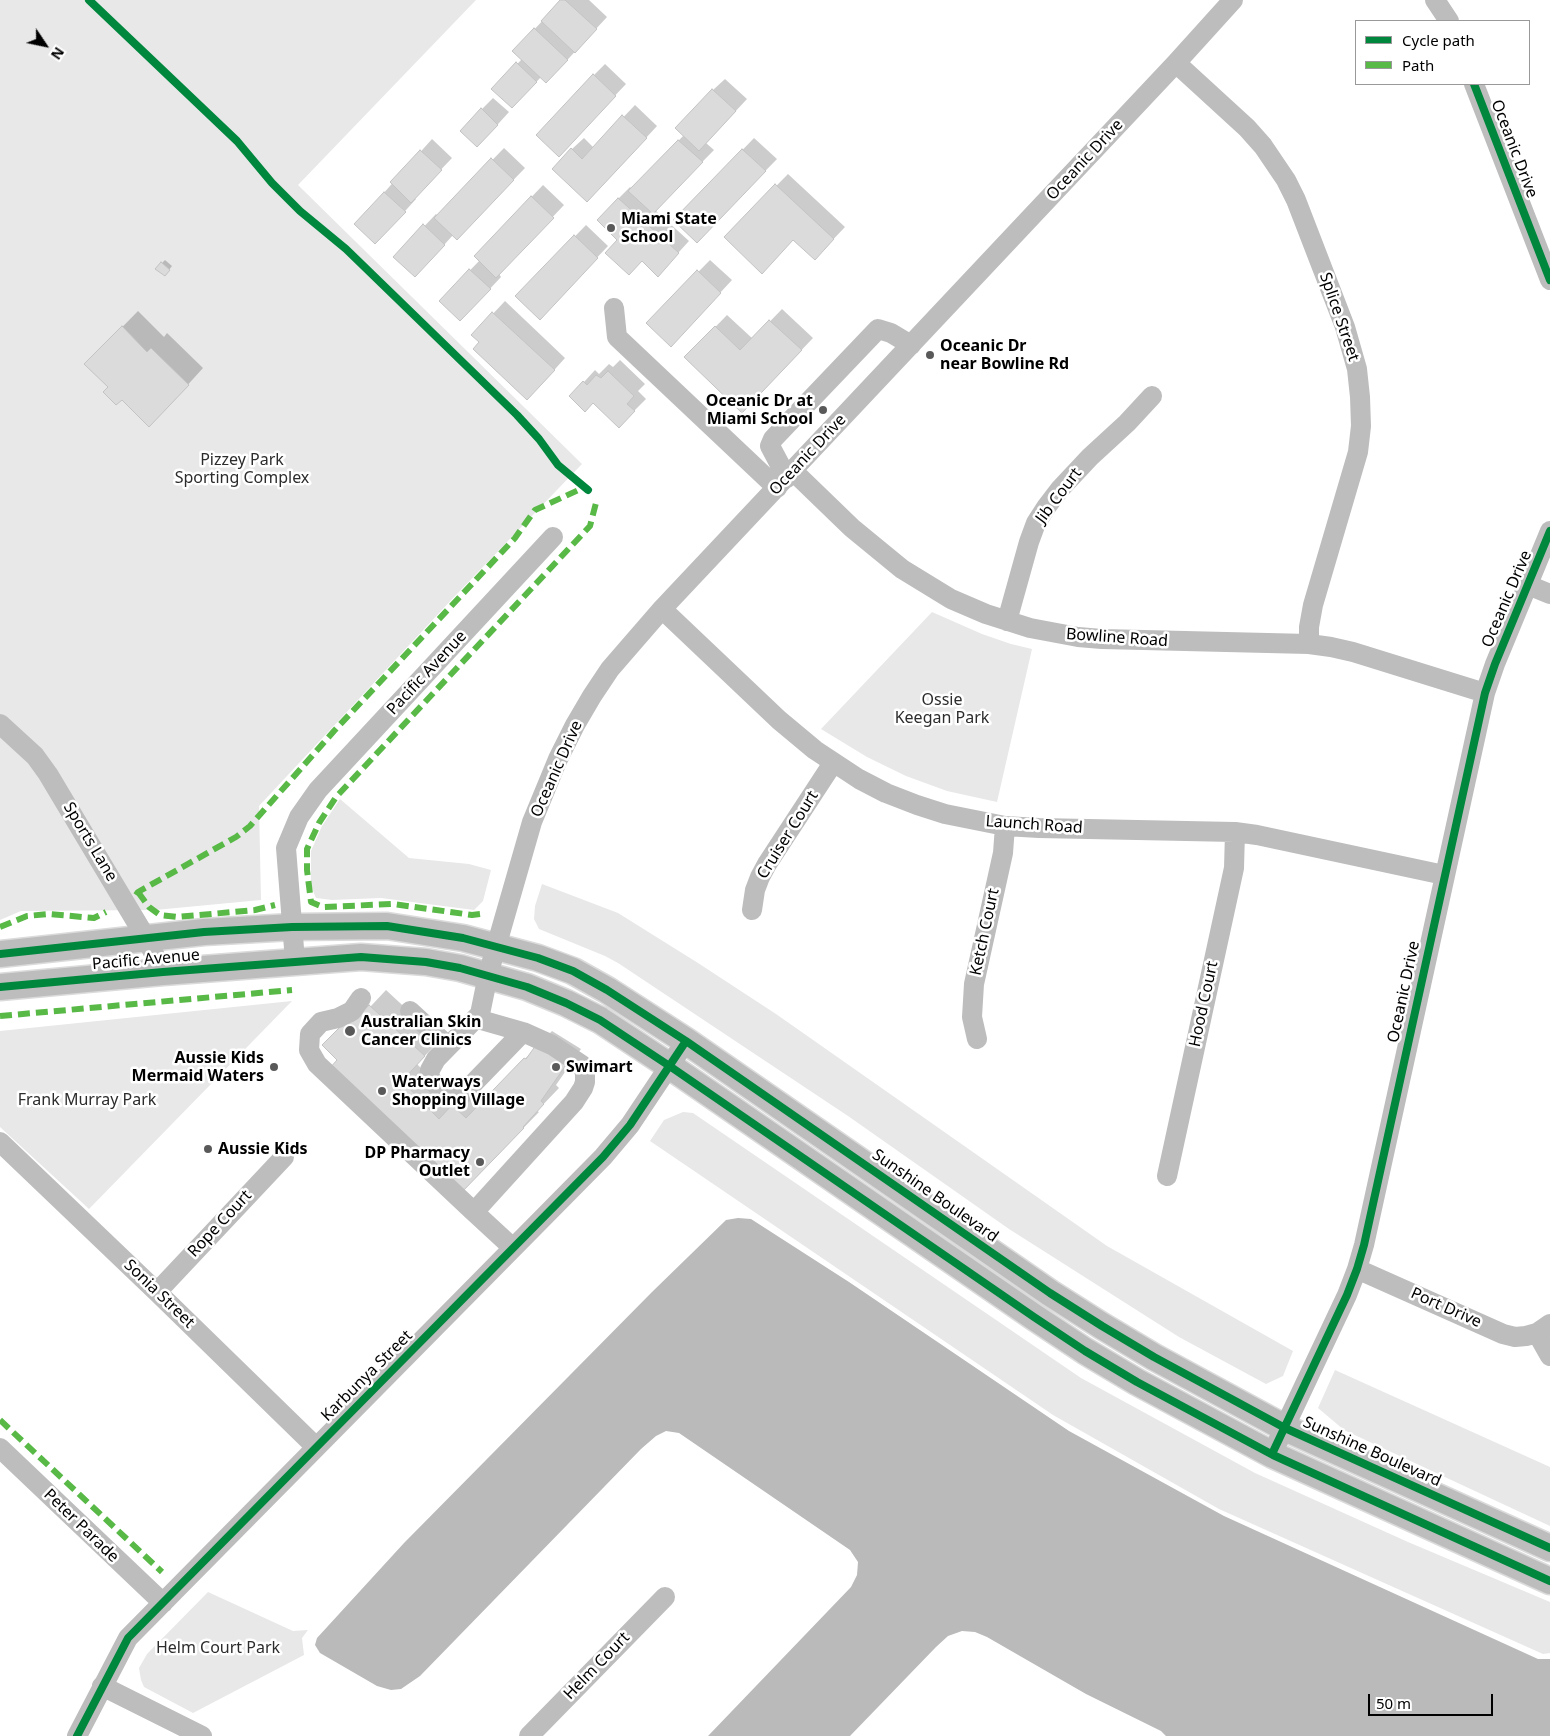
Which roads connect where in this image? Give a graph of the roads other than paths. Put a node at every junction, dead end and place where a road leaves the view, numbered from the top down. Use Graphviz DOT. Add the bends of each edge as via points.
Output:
graph roads {
  1 [pos="1233,0"];
  2 [pos="1435,0"];
  3 [pos="1448,20"];
  4 [pos="1176,63"];
  5 [pos="1474,85"];
  6 [pos="1550,280"];
  7 [pos="614,308"];
  8 [pos="911,345"];
  9 [pos="1152,396"];
  10 [pos="786,479"];
  11 [pos="1550,531"];
  12 [pos="553,537"];
  13 [pos="1528,585"];
  14 [pos="1550,594"];
  15 [pos="662,609"];
  16 [pos="1007,621"];
  17 [pos="1309,644"];
  18 [pos="1485,693"];
  19 [pos="0,724"];
  20 [pos="833,763"];
  21 [pos="1005,826"];
  22 [pos="1235,832"];
  23 [pos="1444,874"];
  24 [pos="752,910"];
  25 [pos="292,928"];
  26 [pos="146,938"];
  27 [pos="496,946"];
  28 [pos="0,954"];
  29 [pos="295,961"];
  30 [pos="163,972"];
  31 [pos="488,975"];
  32 [pos="0,987"];
  33 [pos="361,998"];
  34 [pos="410,1011"];
  35 [pos="480,1017"];
  36 [pos="523,1032"];
  37 [pos="977,1039"];
  38 [pos="686,1041"];
  39 [pos="448,1046"];
  40 [pos="671,1066"];
  41 [pos="0,1142"];
  42 [pos="284,1157"];
  43 [pos="1167,1176"];
  44 [pos="474,1212"];
  45 [pos="513,1248"];
  46 [pos="1357,1269"];
  47 [pos="157,1292"];
  48 [pos="1543,1329"];
  49 [pos="1550,1356"];
  50 [pos="1285,1428"];
  51 [pos="316,1447"];
  52 [pos="0,1448"];
  53 [pos="1272,1454"];
  54 [pos="1550,1548"];
  55 [pos="1550,1581"];
  56 [pos="665,1597"];
  57 [pos="163,1603"];
  58 [pos="102,1686"];
  59 [pos="77,1736"];
  60 [pos="202,1736"];
  61 [pos="529,1736"];
  1 -- 4 [label="street, Oceanic Drive"];
  2 -- 3 [label="street"];
  4 -- 8 [label="street, Oceanic Drive"];
  4 -- 17 [label="street, Splice Street" via="1247,128 1286,180 1335,299 1355,362 1361,426 1358,452 1313,605"];
  5 -- 6 [label="street, Oceanic Drive"];
  7 -- 10 [label="street, Bowline Road" via="617,337"];
  8 -- 10 [label="street, Oceanic Drive"];
  8 -- 10 [label="street" via="878,329 773,439 770,446"];
  9 -- 16 [label="street, Jib Court" via="1060,489 1036,523"];
  10 -- 15 [label="street, Oceanic Drive"];
  10 -- 16 [label="street, Bowline Road" via="902,569 951,599"];
  11 -- 13 [label="street, Oceanic Drive"];
  12 -- 25 [label="street, Pacific Avenue" via="303,810 286,848"];
  13 -- 14 [label="street"];
  13 -- 18 [label="street, Oceanic Drive"];
  15 -- 20 [label="street, Launch Road" via="779,720"];
  15 -- 27 [label="street, Oceanic Drive" via="606,676 558,759 532,822"];
  16 -- 17 [label="street, Bowline Road" via="1050,633 1102,639"];
  17 -- 18 [label="street, Bowline Road" via="1353,652"];
  18 -- 23 [label="street, Oceanic Drive"];
  19 -- 26 [label="street, Sports Lane" via="35,756 48,774"];
  20 -- 21 [label="street, Launch Road" via="886,793 917,805"];
  20 -- 24 [label="street, Cruiser Court" via="767,864 755,890"];
  21 -- 22 [label="street, Launch Road"];
  21 -- 37 [label="street, Ketch Court" via="1003,853 974,984 972,1017"];
  22 -- 23 [label="street, Launch Road"];
  22 -- 43 [label="street, Hood Court" via="1234,868"];
  23 -- 46 [label="street, Oceanic Drive"];
  25 -- 26 [label="main road, Pacific Avenue"];
  25 -- 27 [label="main road, Sunshine Boulevard" via="403,928"];
  25 -- 29 [label="street, Pacific Avenue"];
  26 -- 28 [label="main road, Pacific Avenue"];
  26 -- 30 [label="street, Sports Lane"];
  27 -- 31 [label="street, Oceanic Drive"];
  27 -- 38 [label="main road, Sunshine Boulevard" via="573,971"];
  29 -- 30 [label="main road, Pacific Avenue"];
  29 -- 31 [label="main road" via="395,959"];
  30 -- 32 [label="main road, Pacific Avenue"];
  31 -- 35 [label="street, Oceanic Drive"];
  31 -- 40 [label="main road" via="566,1003 600,1020"];
  33 -- 44 [label="street" via="352,1012 321,1022 310,1034 308,1050 316,1064"];
  34 -- 39 [label="street"];
  35 -- 36 [label="street"];
  35 -- 39 [label="street"];
  36 -- 39 [label="street" via="464,1093 456,1095 447,1095 429,1078 436,1059"];
  36 -- 44 [label="street" via="552,1045 582,1065 585,1082 574,1102"];
  38 -- 40 [label="street, Karbunya Street"];
  38 -- 50 [label="main road, Sunshine Boulevard" via="1050,1293 1223,1396"];
  40 -- 45 [label="street, Karbunya Street" via="603,1157"];
  40 -- 53 [label="main road" via="1085,1351"];
  41 -- 47 [label="street, Sonia Street"];
  42 -- 47 [label="street, Rope Court"];
  44 -- 45 [label="street"];
  45 -- 51 [label="street, Karbunya Street"];
  46 -- 48 [label="street, Port Drive" via="1503,1334 1515,1337"];
  46 -- 50 [label="street, Oceanic Drive"];
  47 -- 51 [label="street, Sonia Street"];
  48 -- 49 [label="street, Port Drive"];
  50 -- 53 [label="street, Oceanic Drive"];
  50 -- 54 [label="main road, Sunshine Boulevard"];
  51 -- 57 [label="street, Karbunya Street"];
  52 -- 57 [label="street, Peter Parade"];
  53 -- 55 [label="main road"];
  56 -- 61 [label="street, Helm Court"];
  57 -- 58 [label="street, Karbunya Street" via="128,1638"];
  58 -- 59 [label="street, Karbunya Street"];
  58 -- 60 [label="street"];
}
